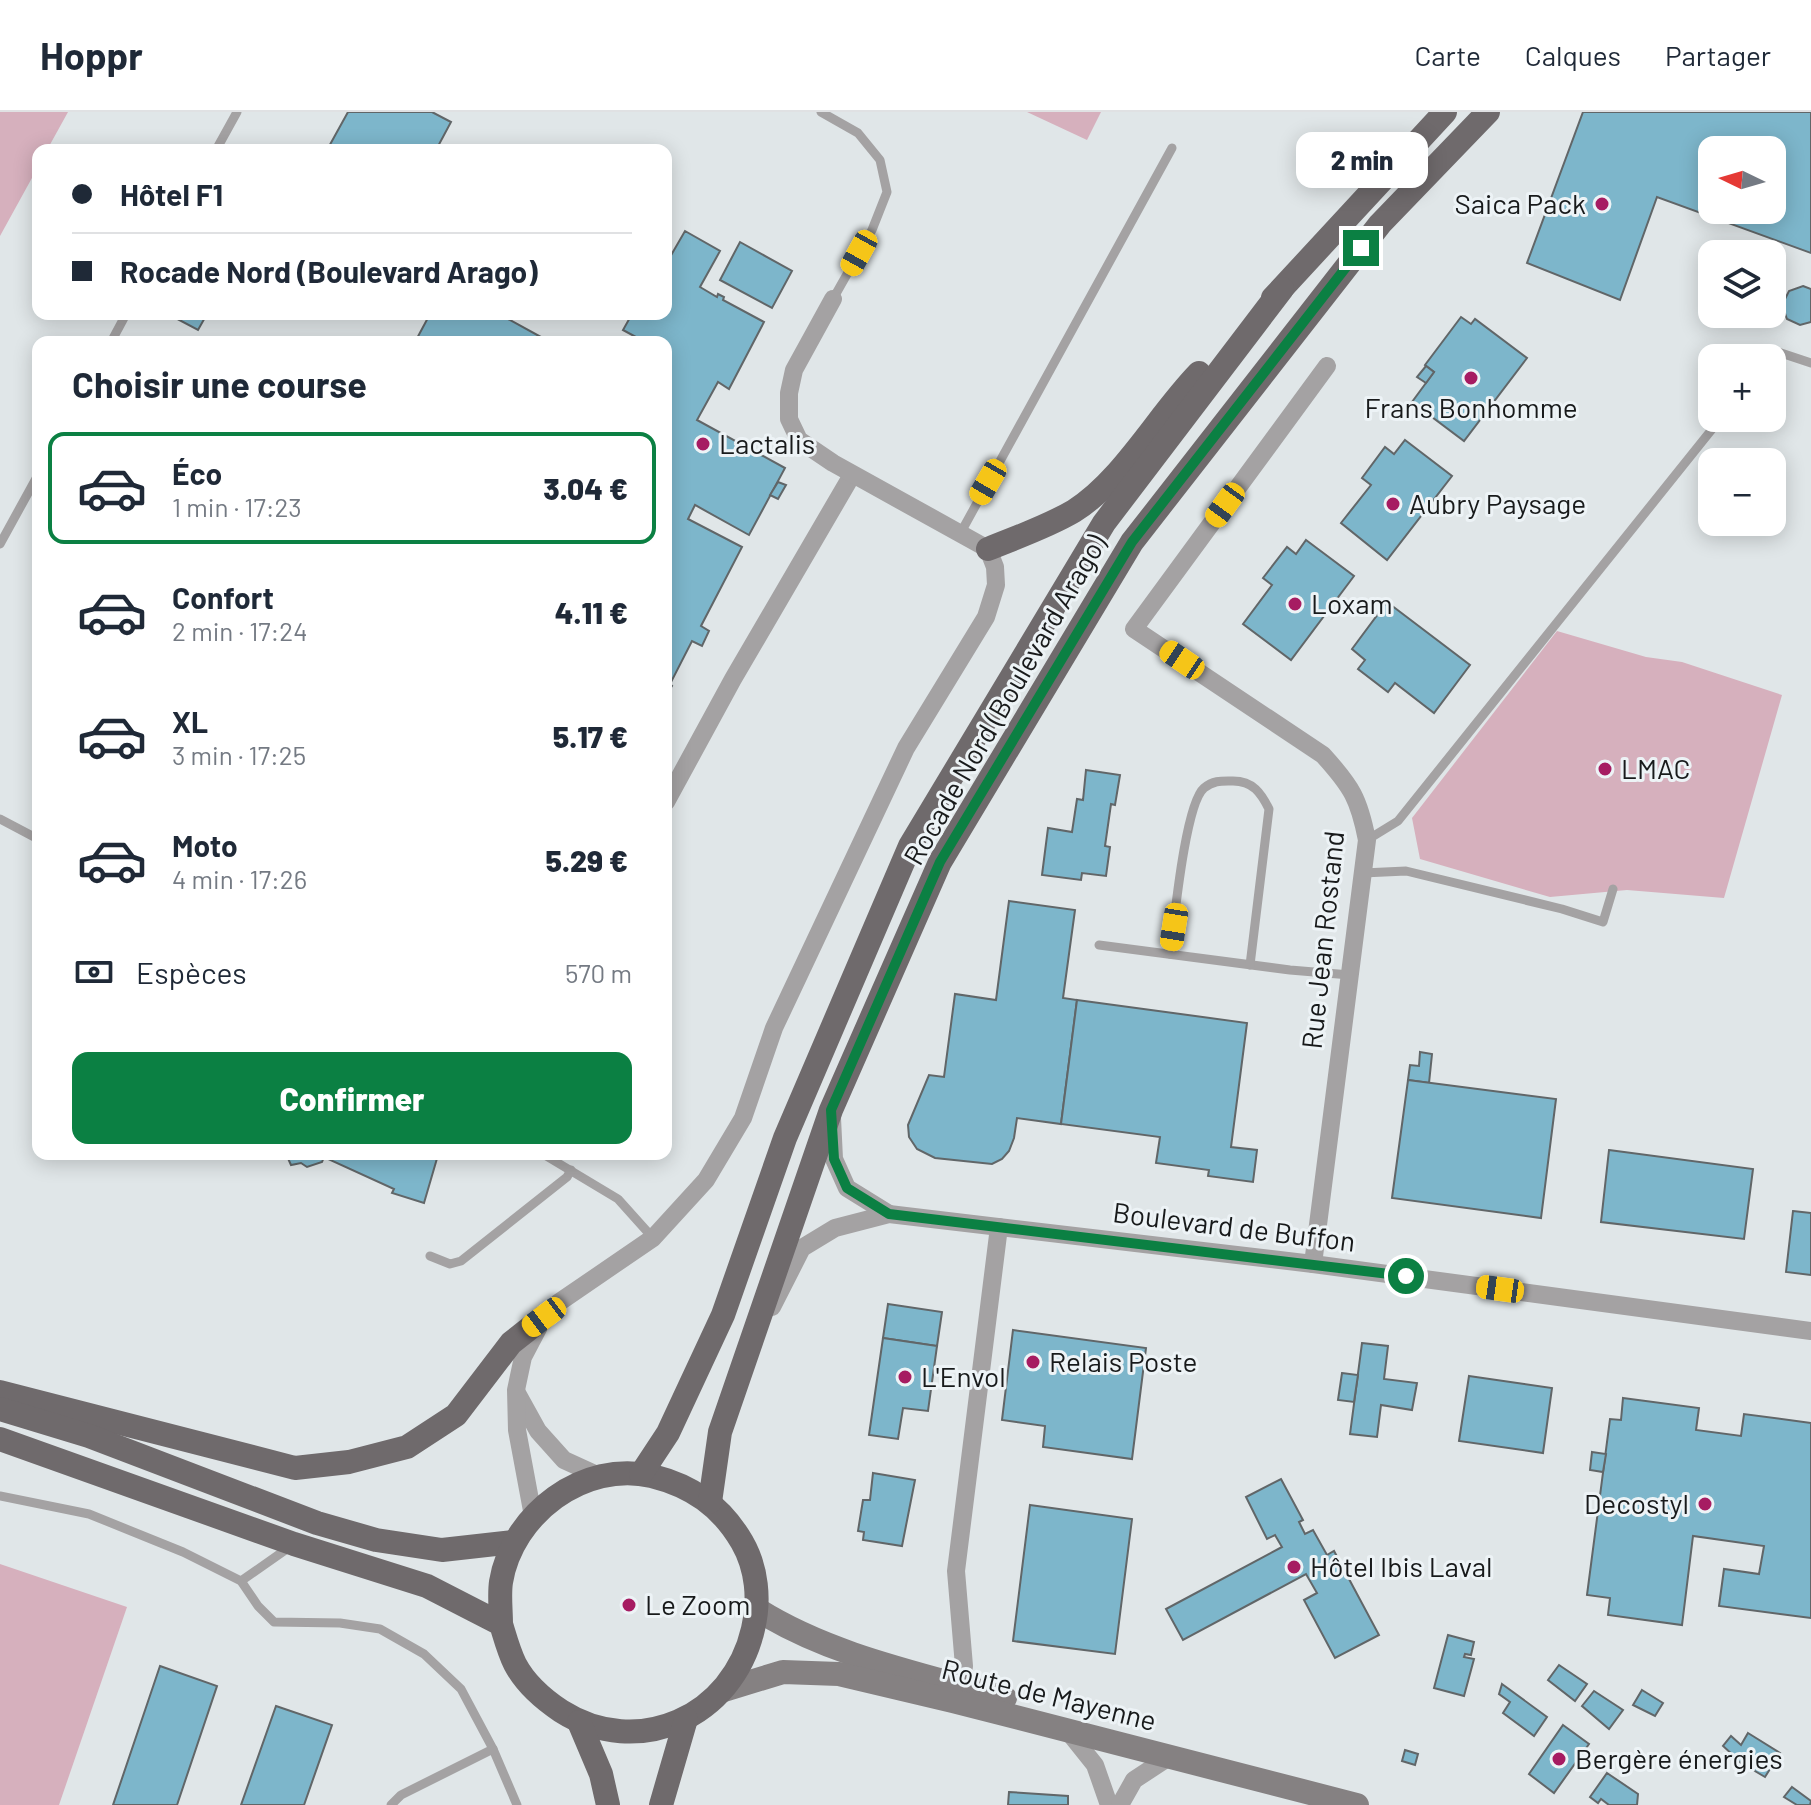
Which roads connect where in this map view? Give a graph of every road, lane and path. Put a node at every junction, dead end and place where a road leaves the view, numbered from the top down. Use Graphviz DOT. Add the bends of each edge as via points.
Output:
graph roads {
  1 [pos="237,112"];
  2 [pos="821,112"];
  3 [pos="1445,112"];
  4 [pos="1488,112"];
  5 [pos="219,144"];
  6 [pos="1172,148"];
  7 [pos="1282,289"];
  8 [pos="833,299"];
  9 [pos="1786,355"];
  10 [pos="1811,363"];
  11 [pos="1327,366"];
  12 [pos="1710,432"];
  13 [pos="852,475"];
  14 [pos="32,486"];
  15 [pos="960,534"];
  16 [pos="0,544"];
  17 [pos="988,549"];
  18 [pos="672,791"];
  19 [pos="0,819"];
  20 [pos="32,836"];
  21 [pos="1367,840"];
  22 [pos="1363,873"];
  23 [pos="1613,889"];
  24 [pos="1099,945"];
  25 [pos="1170,954"];
  26 [pos="1250,965"];
  27 [pos="1350,975"];
  28 [pos="831,1110"];
  29 [pos="554,1160"];
  30 [pos="571,1170"];
  31 [pos="889,1214"];
  32 [pos="999,1227"];
  33 [pos="653,1238"];
  34 [pos="430,1256"];
  35 [pos="1313,1264"];
  36 [pos="544,1317"];
  37 [pos="1811,1331"];
  38 [pos="743,1362"];
  39 [pos="516,1390"];
  40 [pos="0,1392"];
  41 [pos="0,1409"];
  42 [pos="0,1439"];
  43 [pos="641,1474"];
  44 [pos="599,1476"];
  45 [pos="0,1496"];
  46 [pos="710,1502"];
  47 [pos="533,1516"];
  48 [pos="514,1542"];
  49 [pos="294,1544"];
  50 [pos="241,1581"];
  51 [pos="758,1610"];
  52 [pos="501,1624"];
  53 [pos="961,1685"];
  54 [pos="724,1690"];
  55 [pos="686,1719"];
  56 [pos="579,1722"];
  57 [pos="1067,1730"];
  58 [pos="493,1749"];
  59 [pos="1169,1757"];
  60 [pos="391,1805"];
  61 [pos="517,1805"];
  62 [pos="608,1805"];
  63 [pos="661,1805"];
  64 [pos="1109,1805"];
  65 [pos="1120,1805"];
  66 [pos="1357,1805"];
  67 [pos="1364,1805"];
  1 -- 5 [label="lane"];
  2 -- 8 [label="lane" via="858,133 880,160 887,192"];
  3 -- 7 [label="main road"];
  4 -- 28 [label="main road, Rocade Nord (Boulevard Arago)" via="1380,224 1132,542 940,862"];
  6 -- 15 [label="lane"];
  7 -- 17 [label="main road" via="1194,379 1112,477 1076,509"];
  7 -- 43 [label="main road" via="1104,523 910,846 785,1138 723,1315 668,1433"];
  8 -- 13 [label="street" via="794,370 789,419 799,440"];
  9 -- 10 [label="lane"];
  11 -- 21 [label="street, Rue Jean Rostand" via="1134,629 1323,755 1361,806"];
  12 -- 21 [label="lane" via="1398,821"];
  13 -- 15 [label="street"];
  13 -- 18 [label="street"];
  14 -- 16 [label="lane"];
  15 -- 17 [label="street"];
  17 -- 33 [label="street" via="996,585 986,617 906,748 774,1028 743,1118 706,1180"];
  19 -- 20 [label="lane"];
  21 -- 22 [label="street, Rue Jean Rostand"];
  22 -- 23 [label="lane" via="1406,871 1603,922"];
  22 -- 27 [label="street, Rue Jean Rostand"];
  24 -- 25 [label="lane"];
  25 -- 26 [label="lane"];
  25 -- 26 [label="lane" via="1190,815 1202,789 1215,781 1242,781 1260,791 1269,809"];
  26 -- 27 [label="lane"];
  27 -- 35 [label="street, Rue Jean Rostand"];
  28 -- 31 [label="street" via="834,1159 847,1188"];
  28 -- 38 [label="main road, Rocade Nord (Boulevard Arago)"];
  29 -- 30 [label="lane"];
  30 -- 33 [label="lane" via="618,1199"];
  30 -- 34 [label="lane" via="461,1261 450,1264"];
  31 -- 32 [label="street, Boulevard de Buffon"];
  31 -- 38 [label="street" via="835,1228 802,1248"];
  32 -- 35 [label="street, Boulevard de Buffon"];
  32 -- 53 [label="street" via="956,1571"];
  33 -- 36 [label="street"];
  35 -- 37 [label="street, Boulevard de Buffon"];
  36 -- 39 [label="street" via="523,1357"];
  36 -- 40 [label="main road" via="511,1343 456,1415 407,1447 349,1462 295,1468"];
  38 -- 46 [label="main road, Rocade Nord (Boulevard Arago)" via="720,1432"];
  39 -- 44 [label="street" via="538,1431 564,1460"];
  39 -- 47 [label="street" via="517,1430"];
  41 -- 48 [label="main road" via="376,1540 442,1550"];
  42 -- 49 [label="main road"];
  43 -- 44 [label="main road"];
  43 -- 46 [label="main road" via="677,1483"];
  44 -- 47 [label="main road" via="563,1491"];
  45 -- 50 [label="lane" via="89,1514"];
  46 -- 51 [label="main road" via="747,1550"];
  47 -- 48 [label="main road"];
  48 -- 52 [label="main road" via="501,1582"];
  49 -- 50 [label="lane"];
  49 -- 52 [label="main road" via="427,1586"];
  50 -- 58 [label="lane" via="274,1622 380,1629 424,1654 461,1689"];
  51 -- 53 [label="main road, Route de Mayenne" via="788,1629 862,1657"];
  51 -- 54 [label="main road" via="748,1653"];
  52 -- 56 [label="main road" via="515,1665 542,1699"];
  53 -- 67 [label="main road, Route de Mayenne" via="1235,1760"];
  54 -- 55 [label="main road"];
  54 -- 57 [label="main road, Route de Mayenne" via="783,1672 839,1674"];
  55 -- 56 [label="main road" via="651,1730 614,1731"];
  55 -- 63 [label="main road"];
  56 -- 62 [label="main road"];
  57 -- 59 [label="main road, Route de Mayenne"];
  57 -- 64 [label="street" via="1095,1765"];
  58 -- 60 [label="lane"];
  58 -- 61 [label="lane"];
  59 -- 65 [label="street" via="1134,1780"];
  59 -- 66 [label="main road, Route de Mayenne"];
}
